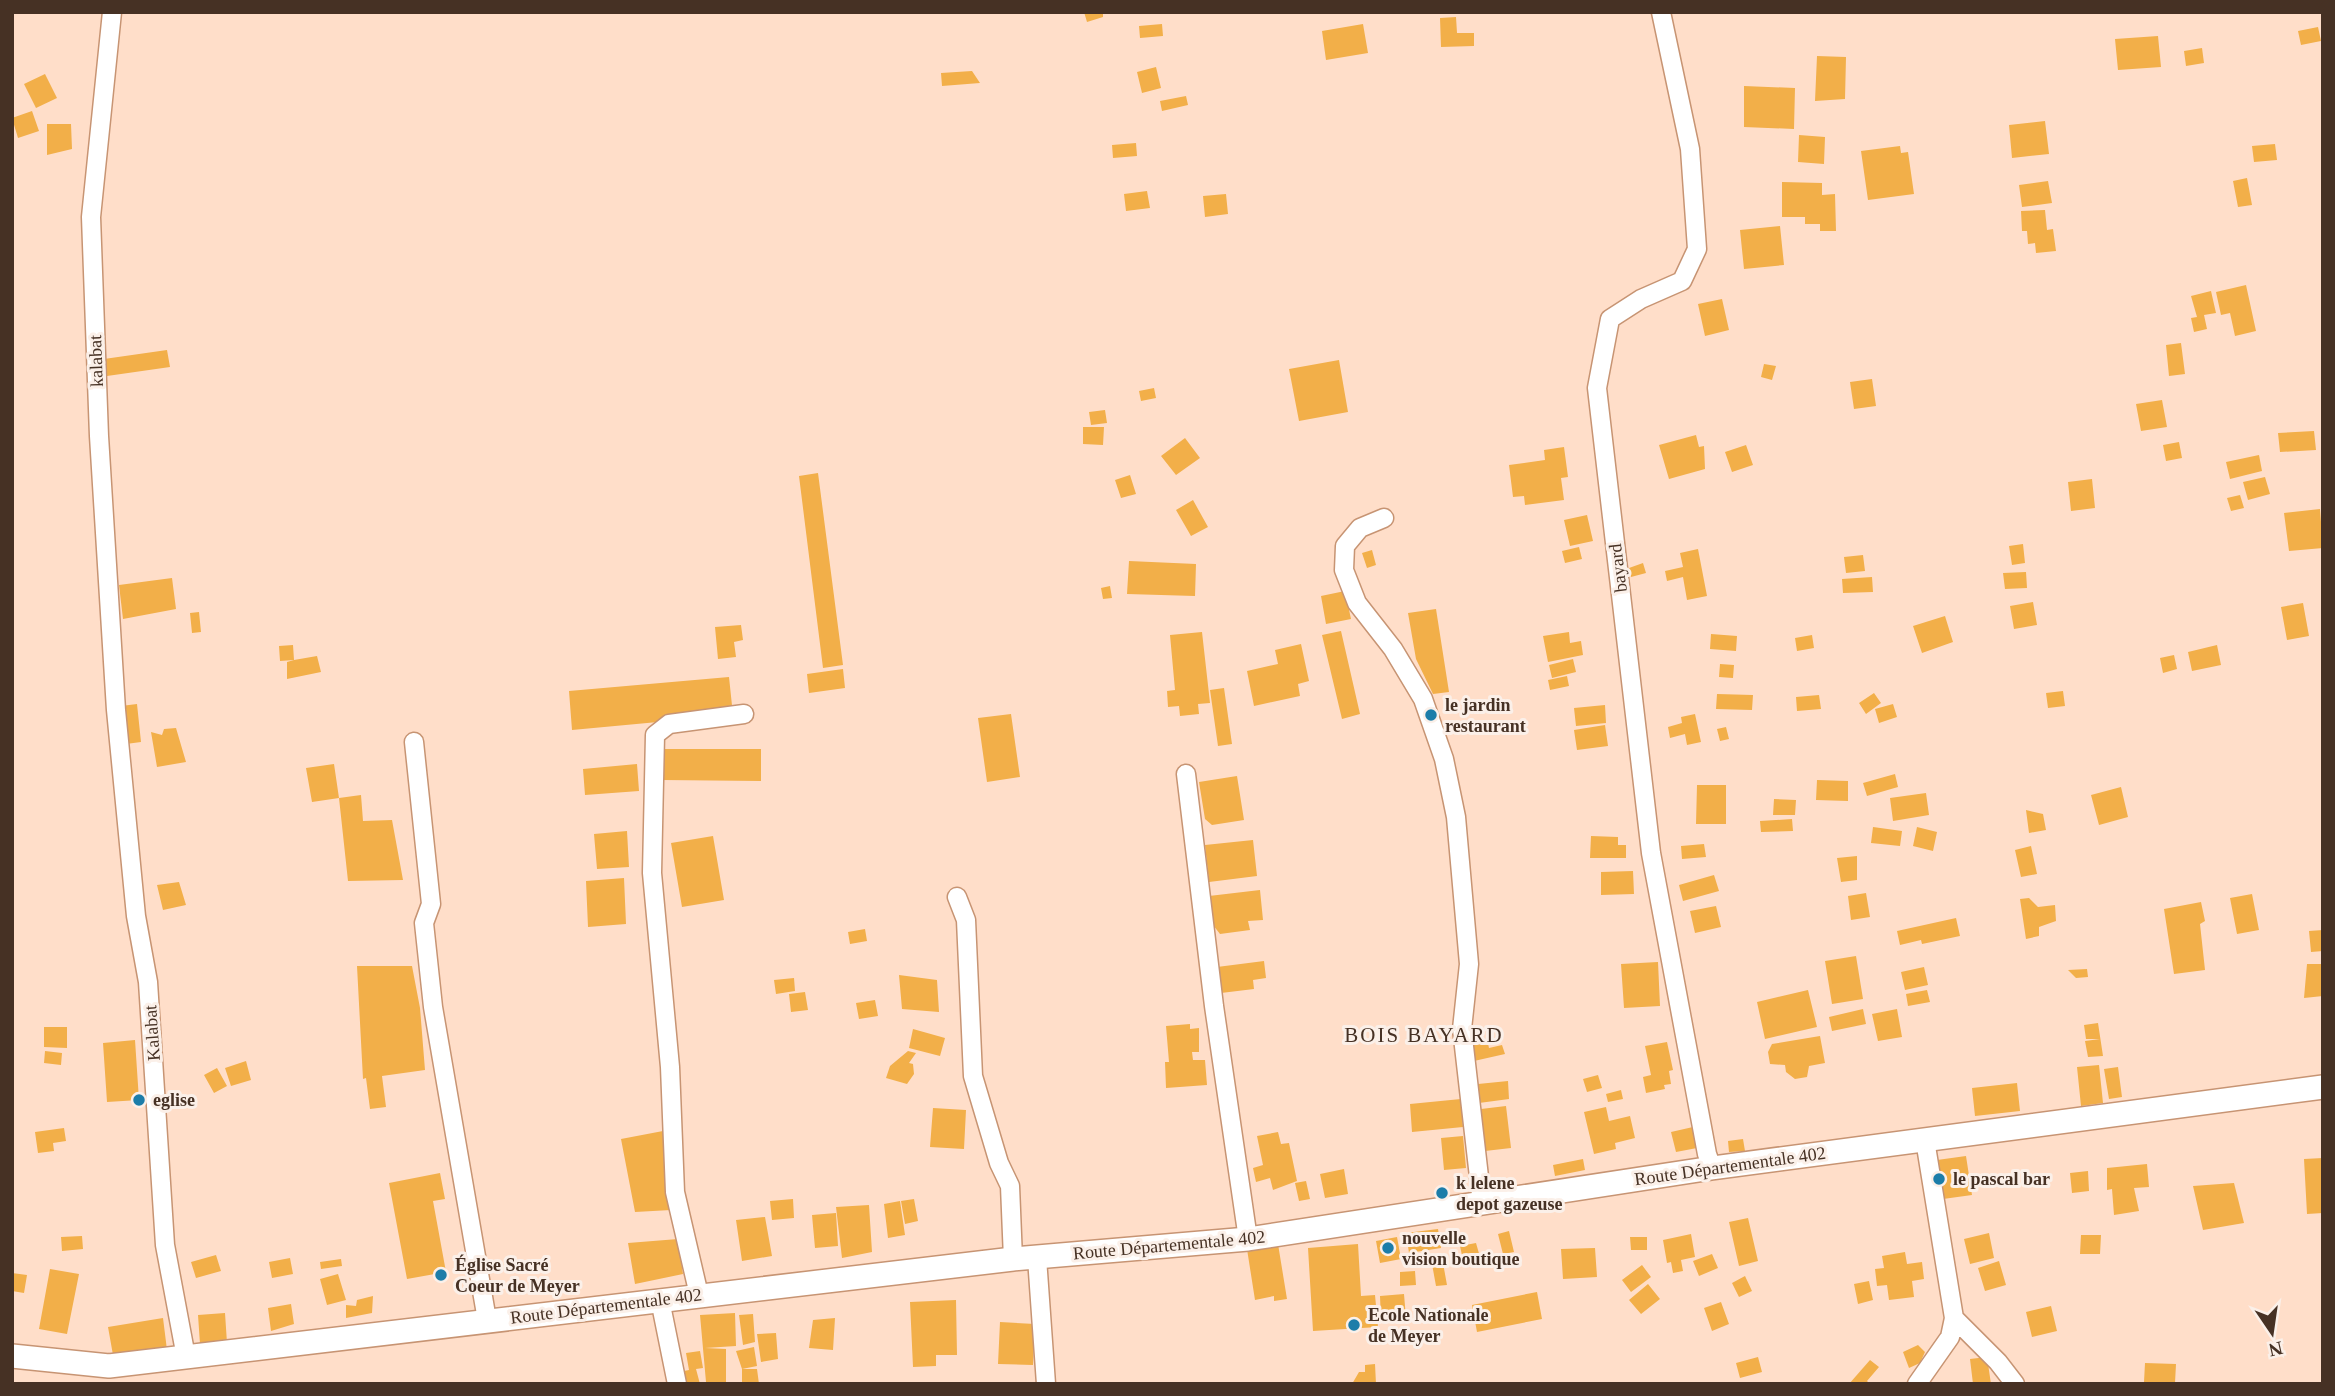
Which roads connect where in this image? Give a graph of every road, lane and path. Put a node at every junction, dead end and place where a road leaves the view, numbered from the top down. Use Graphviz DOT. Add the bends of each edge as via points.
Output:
graph roads {
  1 [pos="112,12"];
  2 [pos="1661,12"];
  3 [pos="1384,518"];
  4 [pos="116,710"];
  5 [pos="744,714"];
  6 [pos="414,742"];
  7 [pos="1186,775"];
  8 [pos="957,897"];
  9 [pos="2323,1087"];
  10 [pos="1925,1140"];
  11 [pos="1712,1168"];
  12 [pos="1482,1203"];
  13 [pos="1248,1239"];
  14 [pos="1037,1258"];
  15 [pos="1013,1259"];
  16 [pos="699,1295"];
  17 [pos="660,1300"];
  18 [pos="1954,1318"];
  19 [pos="487,1320"];
  20 [pos="12,1356"];
  21 [pos="186,1357"];
  22 [pos="677,1384"];
  23 [pos="1046,1384"];
  24 [pos="1917,1384"];
  25 [pos="2015,1384"];
  1 -- 4 [label="street, kalabat" via="91,217"];
  2 -- 11 [label="street, bayard" via="1690,149 1697,249 1682,281 1610,319 1597,388 1651,853"];
  3 -- 12 [label="street" via="1360,528 1345,546 1344,570 1357,603 1423,699 1444,759 1456,817 1469,964 1462,1029"];
  4 -- 21 [label="street, Kalabat" via="136,916 148,982 165,1245"];
  5 -- 16 [label="street" via="669,724 655,735 652,873 670,1068 675,1192"];
  6 -- 19 [label="street" via="431,904 424,923 433,1007"];
  7 -- 13 [label="street"];
  8 -- 15 [label="street" via="966,920 973,1076 1010,1186"];
  9 -- 10 [label="main road, Route Départementale 402"];
  10 -- 11 [label="main road, Route Départementale 402"];
  10 -- 18 [label="street"];
  11 -- 12 [label="main road, Route Départementale 402"];
  12 -- 13 [label="main road, Route Départementale 402"];
  13 -- 14 [label="main road, Route Départementale 402"];
  14 -- 15 [label="main road, Route Départementale 402"];
  14 -- 23 [label="street"];
  15 -- 16 [label="main road, Route Départementale 402"];
  16 -- 17 [label="main road, Route Départementale 402"];
  17 -- 19 [label="main road, Route Départementale 402"];
  17 -- 22 [label="street"];
  18 -- 24 [label="street" via="1950,1337"];
  18 -- 25 [label="street"];
  19 -- 21 [label="main road, Route Départementale 402"];
  20 -- 21 [label="main road, Route Départementale 402" via="109,1366"];
}
